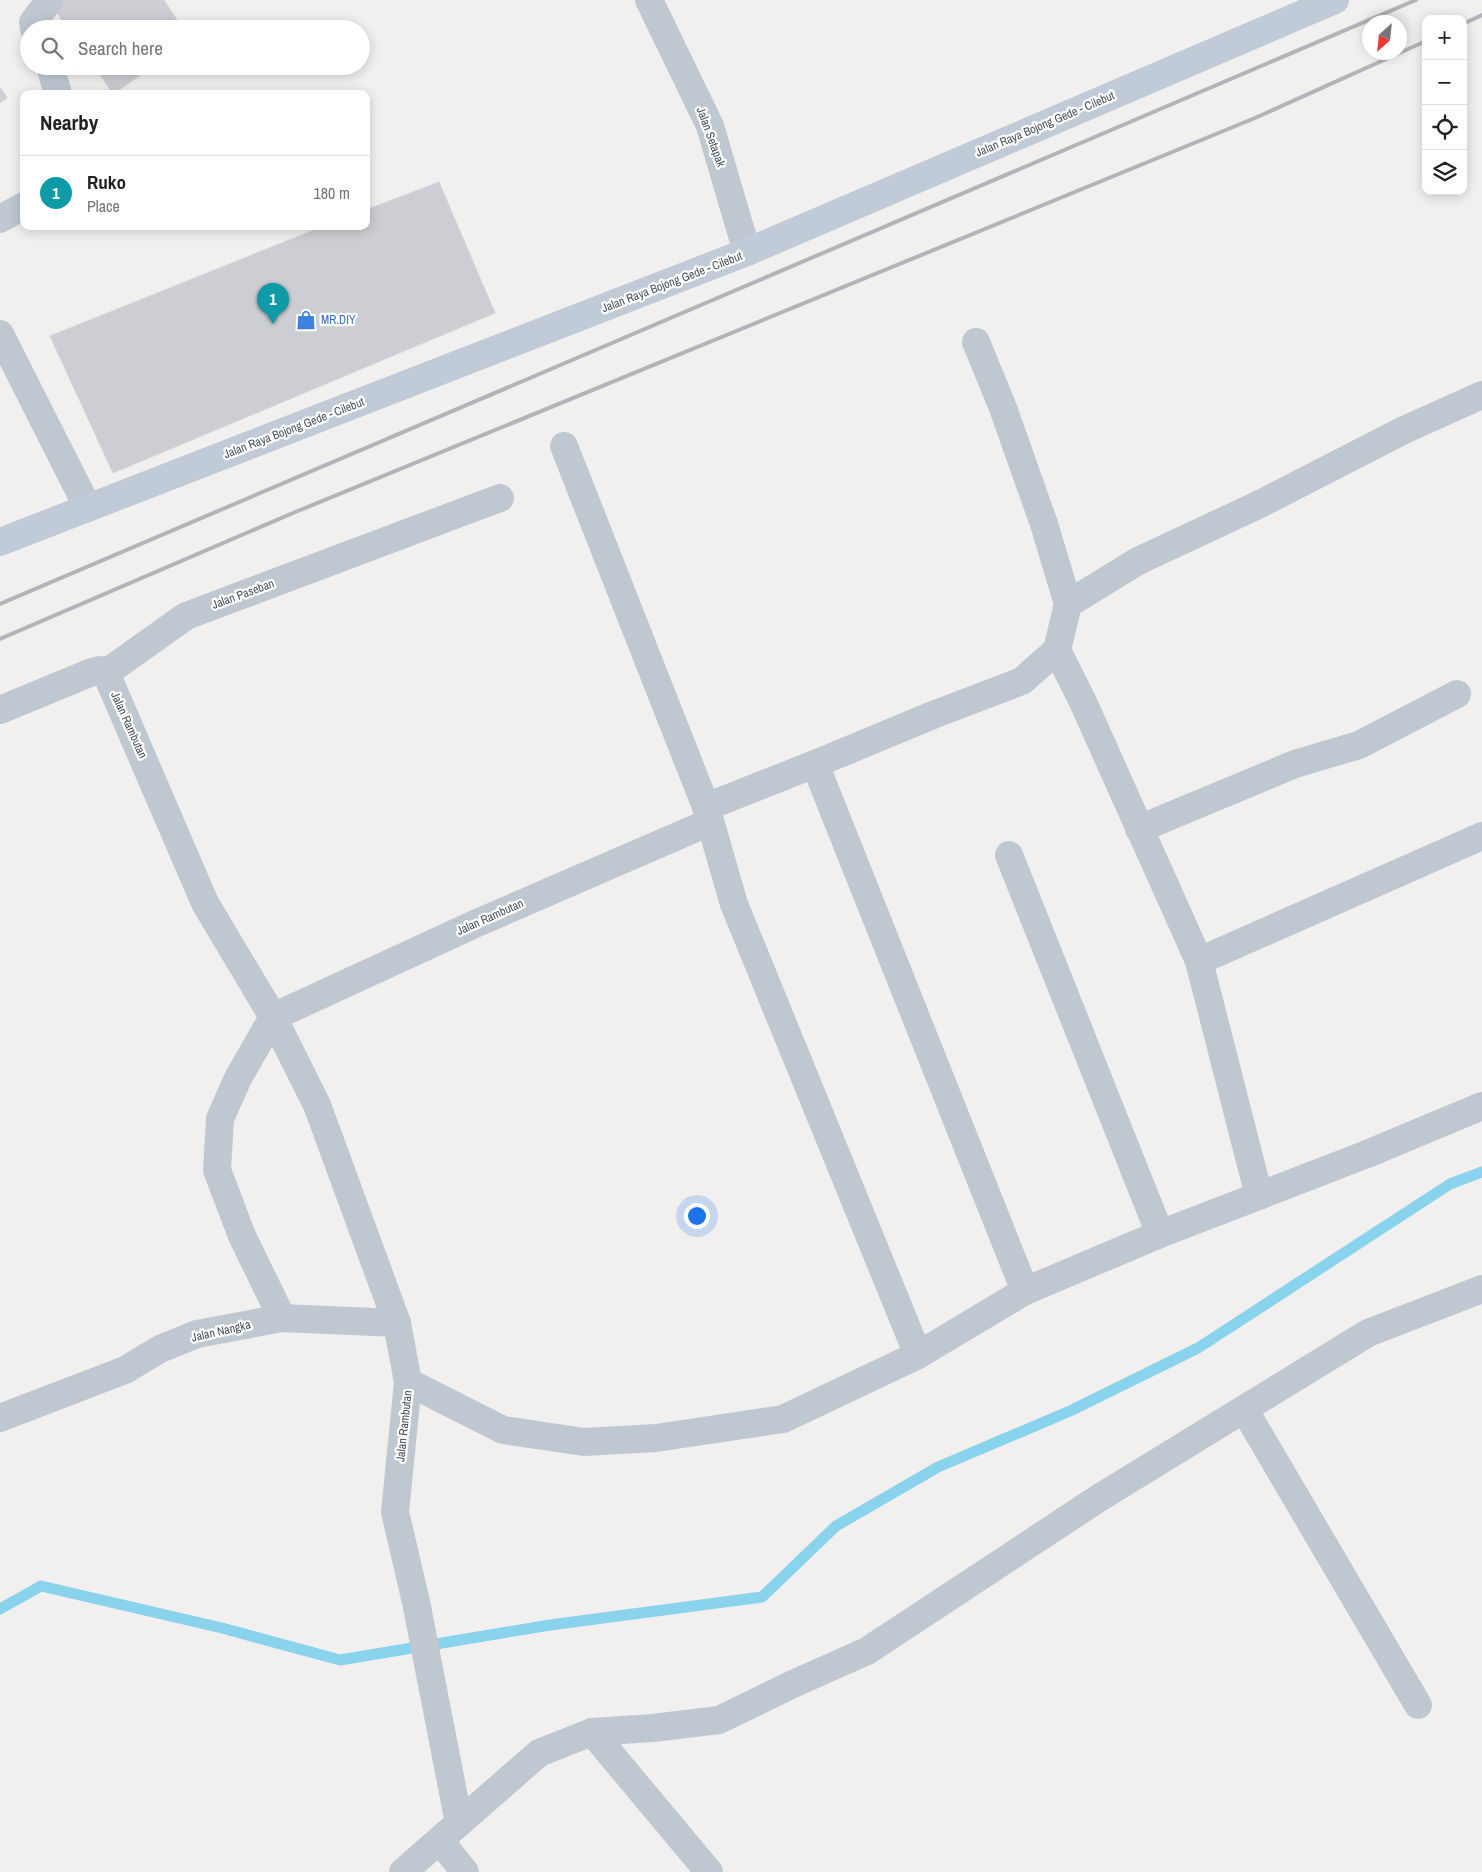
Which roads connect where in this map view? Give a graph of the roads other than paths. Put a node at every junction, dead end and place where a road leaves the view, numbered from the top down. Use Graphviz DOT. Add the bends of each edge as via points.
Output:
graph roads {
  1 [pos="50,0"];
  2 [pos="649,0"];
  3 [pos="1335,0"];
  4 [pos="35,20"];
  5 [pos="53,75"];
  6 [pos="57,90"];
  7 [pos="20,208"];
  8 [pos="0,219"];
  9 [pos="748,252"];
  10 [pos="0,334"];
  11 [pos="976,342"];
  12 [pos="1482,397"];
  13 [pos="564,446"];
  14 [pos="500,498"];
  15 [pos="88,508"];
  16 [pos="0,542"];
  17 [pos="1068,604"];
  18 [pos="1057,650"];
  19 [pos="106,673"];
  20 [pos="1457,694"];
  21 [pos="0,710"];
  22 [pos="814,764"];
  23 [pos="708,815"];
  24 [pos="1140,829"];
  25 [pos="1482,836"];
  26 [pos="1009,855"];
  27 [pos="1199,962"];
  28 [pos="273,1017"];
  29 [pos="1482,1106"];
  30 [pos="1259,1196"];
  31 [pos="1160,1234"];
  32 [pos="1482,1289"];
  33 [pos="1025,1291"];
  34 [pos="282,1318"];
  35 [pos="397,1323"];
  36 [pos="918,1355"];
  37 [pos="408,1382"];
  38 [pos="1244,1409"];
  39 [pos="0,1418"];
  40 [pos="1418,1705"];
  41 [pos="592,1732"];
  42 [pos="450,1832"];
  43 [pos="403,1872"];
  44 [pos="465,1872"];
  45 [pos="709,1872"];
  1 -- 4 [label="street"];
  2 -- 9 [label="street, Jalan Setapak" via="710,126"];
  3 -- 9 [label="main road, Jalan Raya Bojong Gede - Cilebut"];
  5 -- 6 [label="street"];
  7 -- 8 [label="street"];
  9 -- 15 [label="main road, Jalan Raya Bojong Gede - Cilebut"];
  10 -- 15 [label="street"];
  11 -- 17 [label="street" via="1044,524"];
  12 -- 17 [label="street" via="1404,430 1260,504 1138,561"];
  13 -- 23 [label="street"];
  14 -- 19 [label="street, Jalan Paseban" via="186,616"];
  15 -- 16 [label="main road, Jalan Raya Bojong Gede - Cilebut"];
  17 -- 18 [label="street"];
  18 -- 22 [label="street, Jalan Rambutan" via="1022,681"];
  18 -- 24 [label="street"];
  19 -- 21 [label="street, Jalan Paseban" via="101,670 92,672"];
  19 -- 28 [label="street, Jalan Rambutan" via="205,903"];
  20 -- 24 [label="street" via="1359,745 1295,764"];
  22 -- 23 [label="street, Jalan Rambutan"];
  22 -- 33 [label="street"];
  23 -- 28 [label="street, Jalan Rambutan"];
  23 -- 36 [label="street" via="734,904"];
  24 -- 27 [label="street"];
  25 -- 27 [label="street"];
  26 -- 31 [label="street"];
  27 -- 30 [label="street"];
  28 -- 34 [label="street" via="238,1078 220,1119 217,1170 242,1236"];
  28 -- 35 [label="street, Jalan Rambutan" via="317,1105"];
  29 -- 30 [label="street"];
  30 -- 31 [label="street"];
  31 -- 33 [label="street"];
  32 -- 38 [label="street" via="1368,1333"];
  33 -- 36 [label="street"];
  34 -- 35 [label="street, Jalan Nangka"];
  34 -- 39 [label="street, Jalan Nangka" via="198,1334 160,1349 126,1370"];
  35 -- 37 [label="street, Jalan Rambutan"];
  36 -- 37 [label="street" via="783,1419 656,1438 584,1442 503,1430"];
  37 -- 42 [label="street, Jalan Rambutan" via="395,1512 429,1672"];
  38 -- 40 [label="street"];
  38 -- 41 [label="street" via="1099,1498 867,1651 719,1720"];
  41 -- 42 [label="street" via="539,1753"];
  41 -- 45 [label="street"];
  42 -- 43 [label="street"];
  42 -- 44 [label="street"];
}
